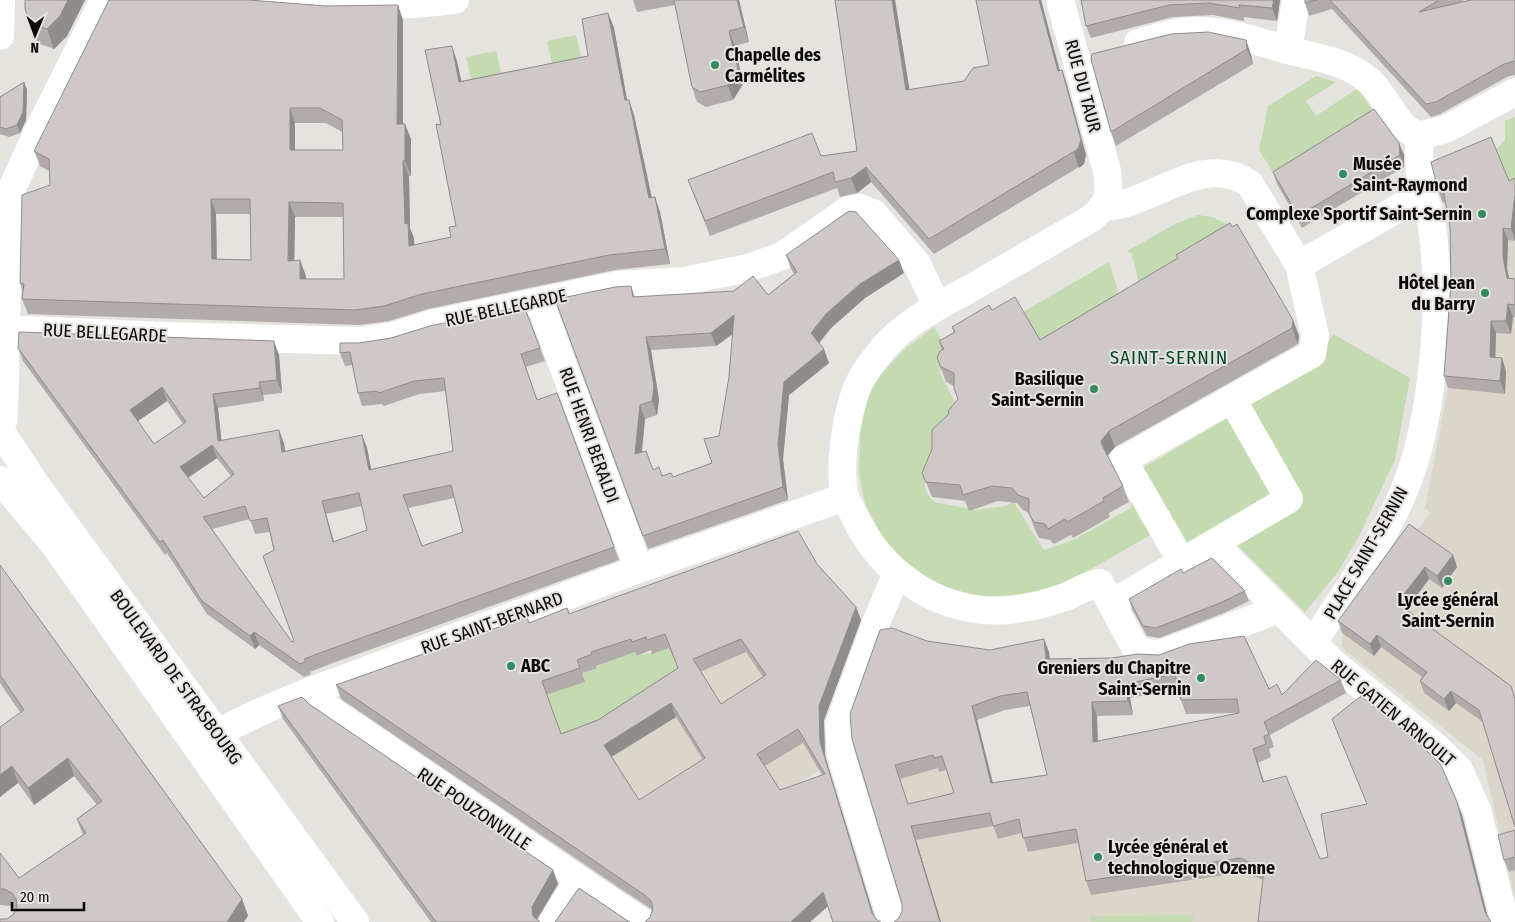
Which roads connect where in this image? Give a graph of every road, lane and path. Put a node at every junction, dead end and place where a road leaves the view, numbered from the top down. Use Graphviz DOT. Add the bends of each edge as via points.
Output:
graph roads {
  1 [pos="1,0"];
  2 [pos="104,0"];
  3 [pos="258,0"];
  4 [pos="456,0"];
  5 [pos="1060,0"];
  6 [pos="1296,0"];
  7 [pos="0,36"];
  8 [pos="1300,53"];
  9 [pos="1076,58"];
  10 [pos="1515,92"];
  11 [pos="1419,136"];
  12 [pos="1423,194"];
  13 [pos="1104,207"];
  14 [pos="1299,266"];
  15 [pos="542,301"];
  16 [pos="937,306"];
  17 [pos="6,329"];
  18 [pos="1232,399"];
  19 [pos="0,430"];
  20 [pos="0,480"];
  21 [pos="845,496"];
  22 [pos="1214,544"];
  23 [pos="1182,562"];
  24 [pos="639,569"];
  25 [pos="897,574"];
  26 [pos="1112,603"];
  27 [pos="1279,610"];
  28 [pos="1314,643"];
  29 [pos="311,691"];
  30 [pos="208,739"];
  31 [pos="579,880"];
  32 [pos="320,922"];
  33 [pos="355,922"];
  34 [pos="552,922"];
  35 [pos="642,922"];
  36 [pos="892,922"];
  37 [pos="1505,922"];
  1 -- 7 [label="street"];
  2 -- 17 [label="street" via="40,127 10,195"];
  3 -- 4 [label="street" via="358,6 417,5"];
  5 -- 9 [label="street, RUE DU TAUR"];
  6 -- 8 [label="street"];
  8 -- 9 [label="street" via="1238,35 1192,31"];
  8 -- 11 [label="street" via="1356,71 1370,81 1397,121 1408,132"];
  9 -- 13 [label="street, RUE DU TAUR" via="1107,171 1108,192"];
  10 -- 11 [label="street" via="1446,129"];
  11 -- 12 [label="street, PLACE SAINT-SERNIN"];
  12 -- 14 [label="street"];
  12 -- 28 [label="street, PLACE SAINT-SERNIN" via="1430,212 1434,239 1436,323 1414,463 1394,512"];
  13 -- 14 [label="street" via="1120,206 1202,173 1221,172 1239,176 1250,184"];
  13 -- 16 [label="street" via="1092,218"];
  14 -- 18 [label="street" via="1315,335 1312,354"];
  15 -- 16 [label="street, RUE BELLEGARDE" via="624,284 684,281 761,265 782,256 848,210 860,208 873,213 917,264"];
  15 -- 17 [label="street, RUE BELLEGARDE" via="361,341"];
  15 -- 24 [label="street, RUE HENRI BERALDI" via="546,320"];
  16 -- 21 [label="street" via="892,339 857,387 845,445"];
  17 -- 19 [label="street" via="4,417"];
  18 -- 22 [label="street" via="1289,499"];
  18 -- 23 [label="street" via="1123,460"];
  19 -- 30 [label="street, BOULEVARD DE STRASBOURG"];
  20 -- 30 [label="street, BOULEVARD DE STRASBOURG"];
  21 -- 24 [label="street, RUE SAINT-BERNARD"];
  21 -- 25 [label="street" via="863,533"];
  22 -- 23 [label="street"];
  22 -- 27 [label="street, RUE GATIEN ARNOULT"];
  23 -- 26 [label="street"];
  24 -- 29 [label="street, RUE SAINT-BERNARD"];
  25 -- 26 [label="street" via="941,599 969,608 1004,610 1043,604 1064,598 1089,584 1100,583"];
  25 -- 36 [label="street" via="838,725 841,755"];
  26 -- 27 [label="street" via="1136,649 1152,654 1163,653"];
  27 -- 28 [label="street, RUE GATIEN ARNOULT"];
  28 -- 37 [label="street, RUE GATIEN ARNOULT" via="1331,662 1436,747 1459,770 1478,810"];
  29 -- 30 [label="street, RUE SAINT-BERNARD"];
  29 -- 31 [label="street, RUE POUZONVILLE" via="323,705"];
  30 -- 32 [label="street, BOULEVARD DE STRASBOURG"];
  30 -- 33 [label="street, BOULEVARD DE STRASBOURG"];
  31 -- 34 [label="street"];
  31 -- 35 [label="street, RUE POUZONVILLE"];
}
